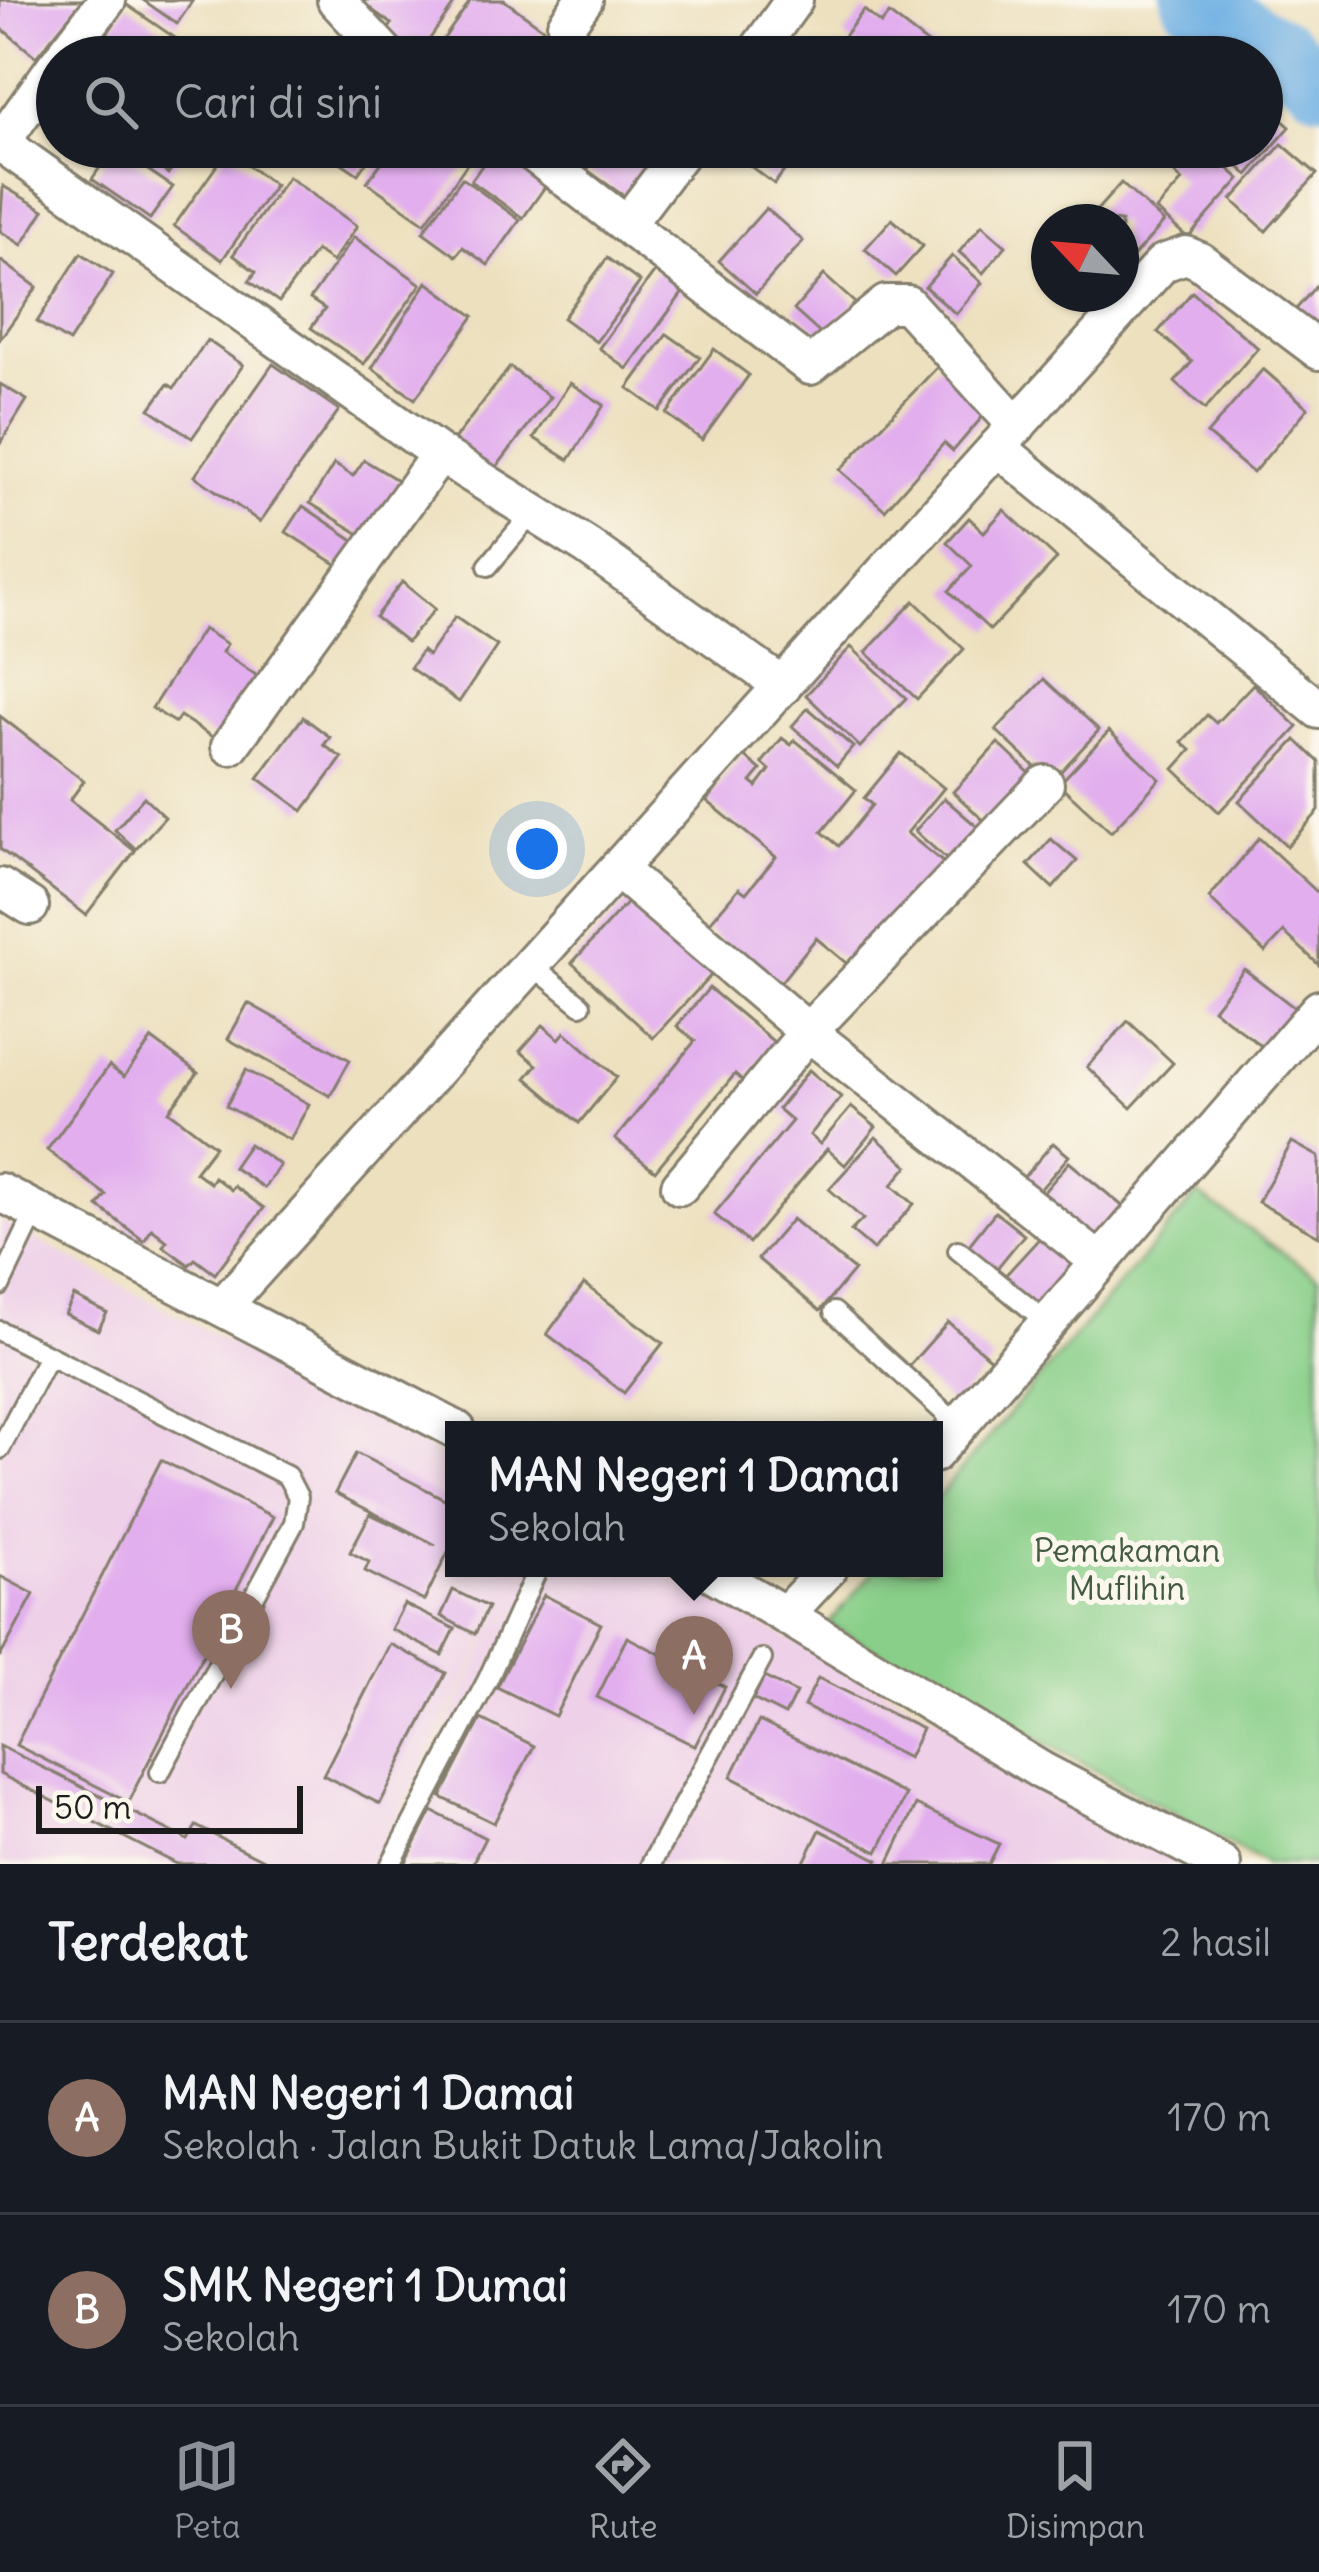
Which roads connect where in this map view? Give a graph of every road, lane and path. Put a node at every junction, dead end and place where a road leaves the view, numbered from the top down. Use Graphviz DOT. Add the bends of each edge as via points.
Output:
graph roads {
  1 [pos="107,0"];
  2 [pos="336,0"];
  3 [pos="794,0"];
  4 [pos="79,36"];
  5 [pos="369,36"];
  6 [pos="768,36"];
  7 [pos="14,93"];
  8 [pos="0,143"];
  9 [pos="555,168"];
  10 [pos="669,168"];
  11 [pos="629,221"];
  12 [pos="1319,351"];
  13 [pos="1007,436"];
  14 [pos="440,454"];
  15 [pos="530,516"];
  16 [pos="488,566"];
  17 [pos="783,686"];
  18 [pos="1319,710"];
  19 [pos="230,746"];
  20 [pos="1045,784"];
  21 [pos="618,870"];
  22 [pos="532,965"];
  23 [pos="581,1005"];
  24 [pos="1319,1009"];
  25 [pos="808,1032"];
  26 [pos="680,1186"];
  27 [pos="0,1192"];
  28 [pos="36,1211"];
  29 [pos="958,1250"];
  30 [pos="1100,1262"];
  31 [pos="0,1286"];
  32 [pos="224,1305"];
  33 [pos="833,1312"];
  34 [pos="1048,1323"];
  35 [pos="0,1331"];
  36 [pos="48,1356"];
  37 [pos="445,1424"];
  38 [pos="959,1426"];
  39 [pos="943,1444"];
  40 [pos="0,1449"];
  41 [pos="534,1577"];
  42 [pos="715,1577"];
  43 [pos="822,1577"];
  44 [pos="779,1628"];
  45 [pos="762,1659"];
  46 [pos="160,1772"];
  47 [pos="391,1864"];
  48 [pos="651,1864"];
  49 [pos="1222,1864"];
  1 -- 4 [label="street"];
  2 -- 5 [label="street"];
  3 -- 6 [label="street"];
  7 -- 8 [label="street"];
  8 -- 14 [label="street"];
  9 -- 11 [label="street"];
  10 -- 11 [label="street"];
  11 -- 13 [label="street" via="810,366 886,304 907,304"];
  12 -- 13 [label="street" via="1200,261 1175,256"];
  13 -- 17 [label="street"];
  13 -- 18 [label="street"];
  14 -- 15 [label="street"];
  14 -- 19 [label="street"];
  15 -- 16 [label="lane"];
  15 -- 17 [label="street"];
  17 -- 21 [label="street"];
  20 -- 25 [label="street"];
  21 -- 22 [label="street"];
  21 -- 25 [label="street"];
  22 -- 23 [label="lane"];
  22 -- 32 [label="street"];
  24 -- 30 [label="street"];
  25 -- 26 [label="street"];
  25 -- 30 [label="street"];
  27 -- 28 [label="street"];
  28 -- 31 [label="lane"];
  28 -- 32 [label="street"];
  29 -- 34 [label="lane"];
  30 -- 34 [label="street"];
  32 -- 37 [label="street"];
  33 -- 38 [label="lane"];
  34 -- 38 [label="street"];
  35 -- 36 [label="lane"];
  36 -- 40 [label="lane"];
  36 -- 46 [label="lane" via="287,1476 298,1497 295,1523"];
  38 -- 39 [label="street"];
  41 -- 47 [label="lane"];
  42 -- 44 [label="street"];
  43 -- 44 [label="street"];
  44 -- 49 [label="street"];
  45 -- 48 [label="lane"];
}
